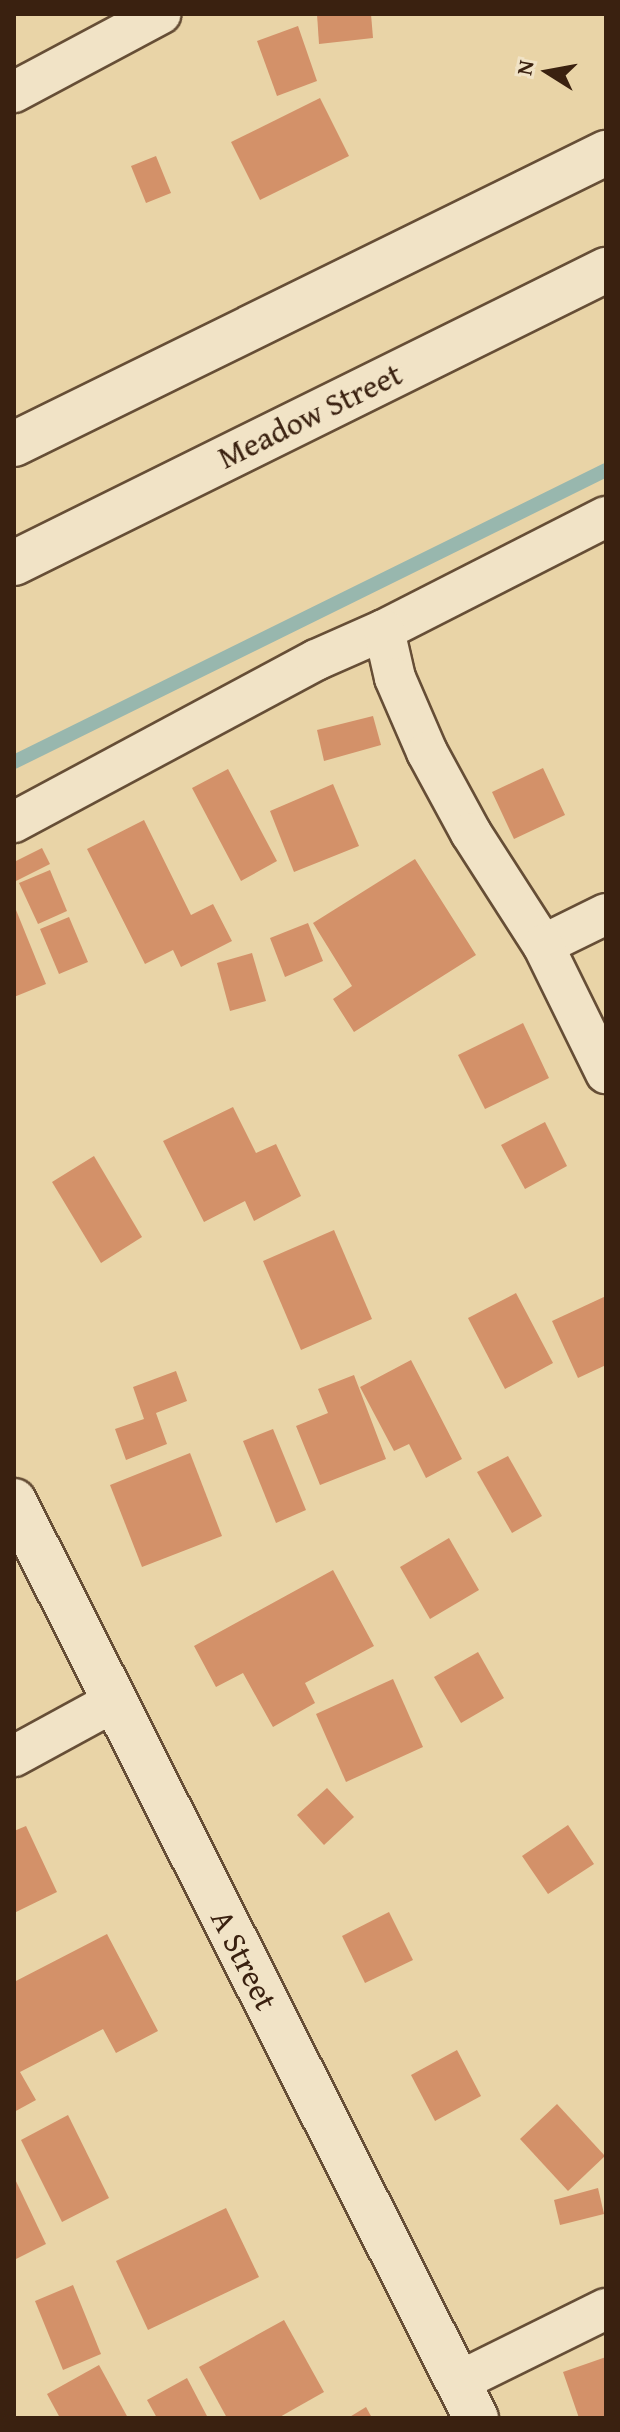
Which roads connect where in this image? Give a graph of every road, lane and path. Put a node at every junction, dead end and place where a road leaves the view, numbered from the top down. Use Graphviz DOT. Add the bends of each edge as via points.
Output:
graph roads {
  1 [pos="160,14"];
  2 [pos="14,92"];
  3 [pos="606,153"];
  4 [pos="606,270"];
  5 [pos="14,444"];
  6 [pos="606,517"];
  7 [pos="14,563"];
  8 [pos="384,630"];
  9 [pos="14,822"];
  10 [pos="606,914"];
  11 [pos="543,945"];
  12 [pos="606,1073"];
  13 [pos="14,1501"];
  14 [pos="113,1702"];
  15 [pos="14,1756"];
  16 [pos="606,2309"];
  17 [pos="467,2400"];
  1 -- 2 [label="street"];
  3 -- 5 [label="street"];
  4 -- 7 [label="street, Meadow Street"];
  6 -- 8 [label="street"];
  8 -- 9 [label="street" via="316,660"];
  8 -- 11 [label="street" via="395,678 427,752"];
  10 -- 11 [label="street"];
  11 -- 12 [label="street"];
  13 -- 14 [label="street, A Street"];
  14 -- 15 [label="street"];
  14 -- 17 [label="street, A Street"];
  16 -- 17 [label="street"];
}
